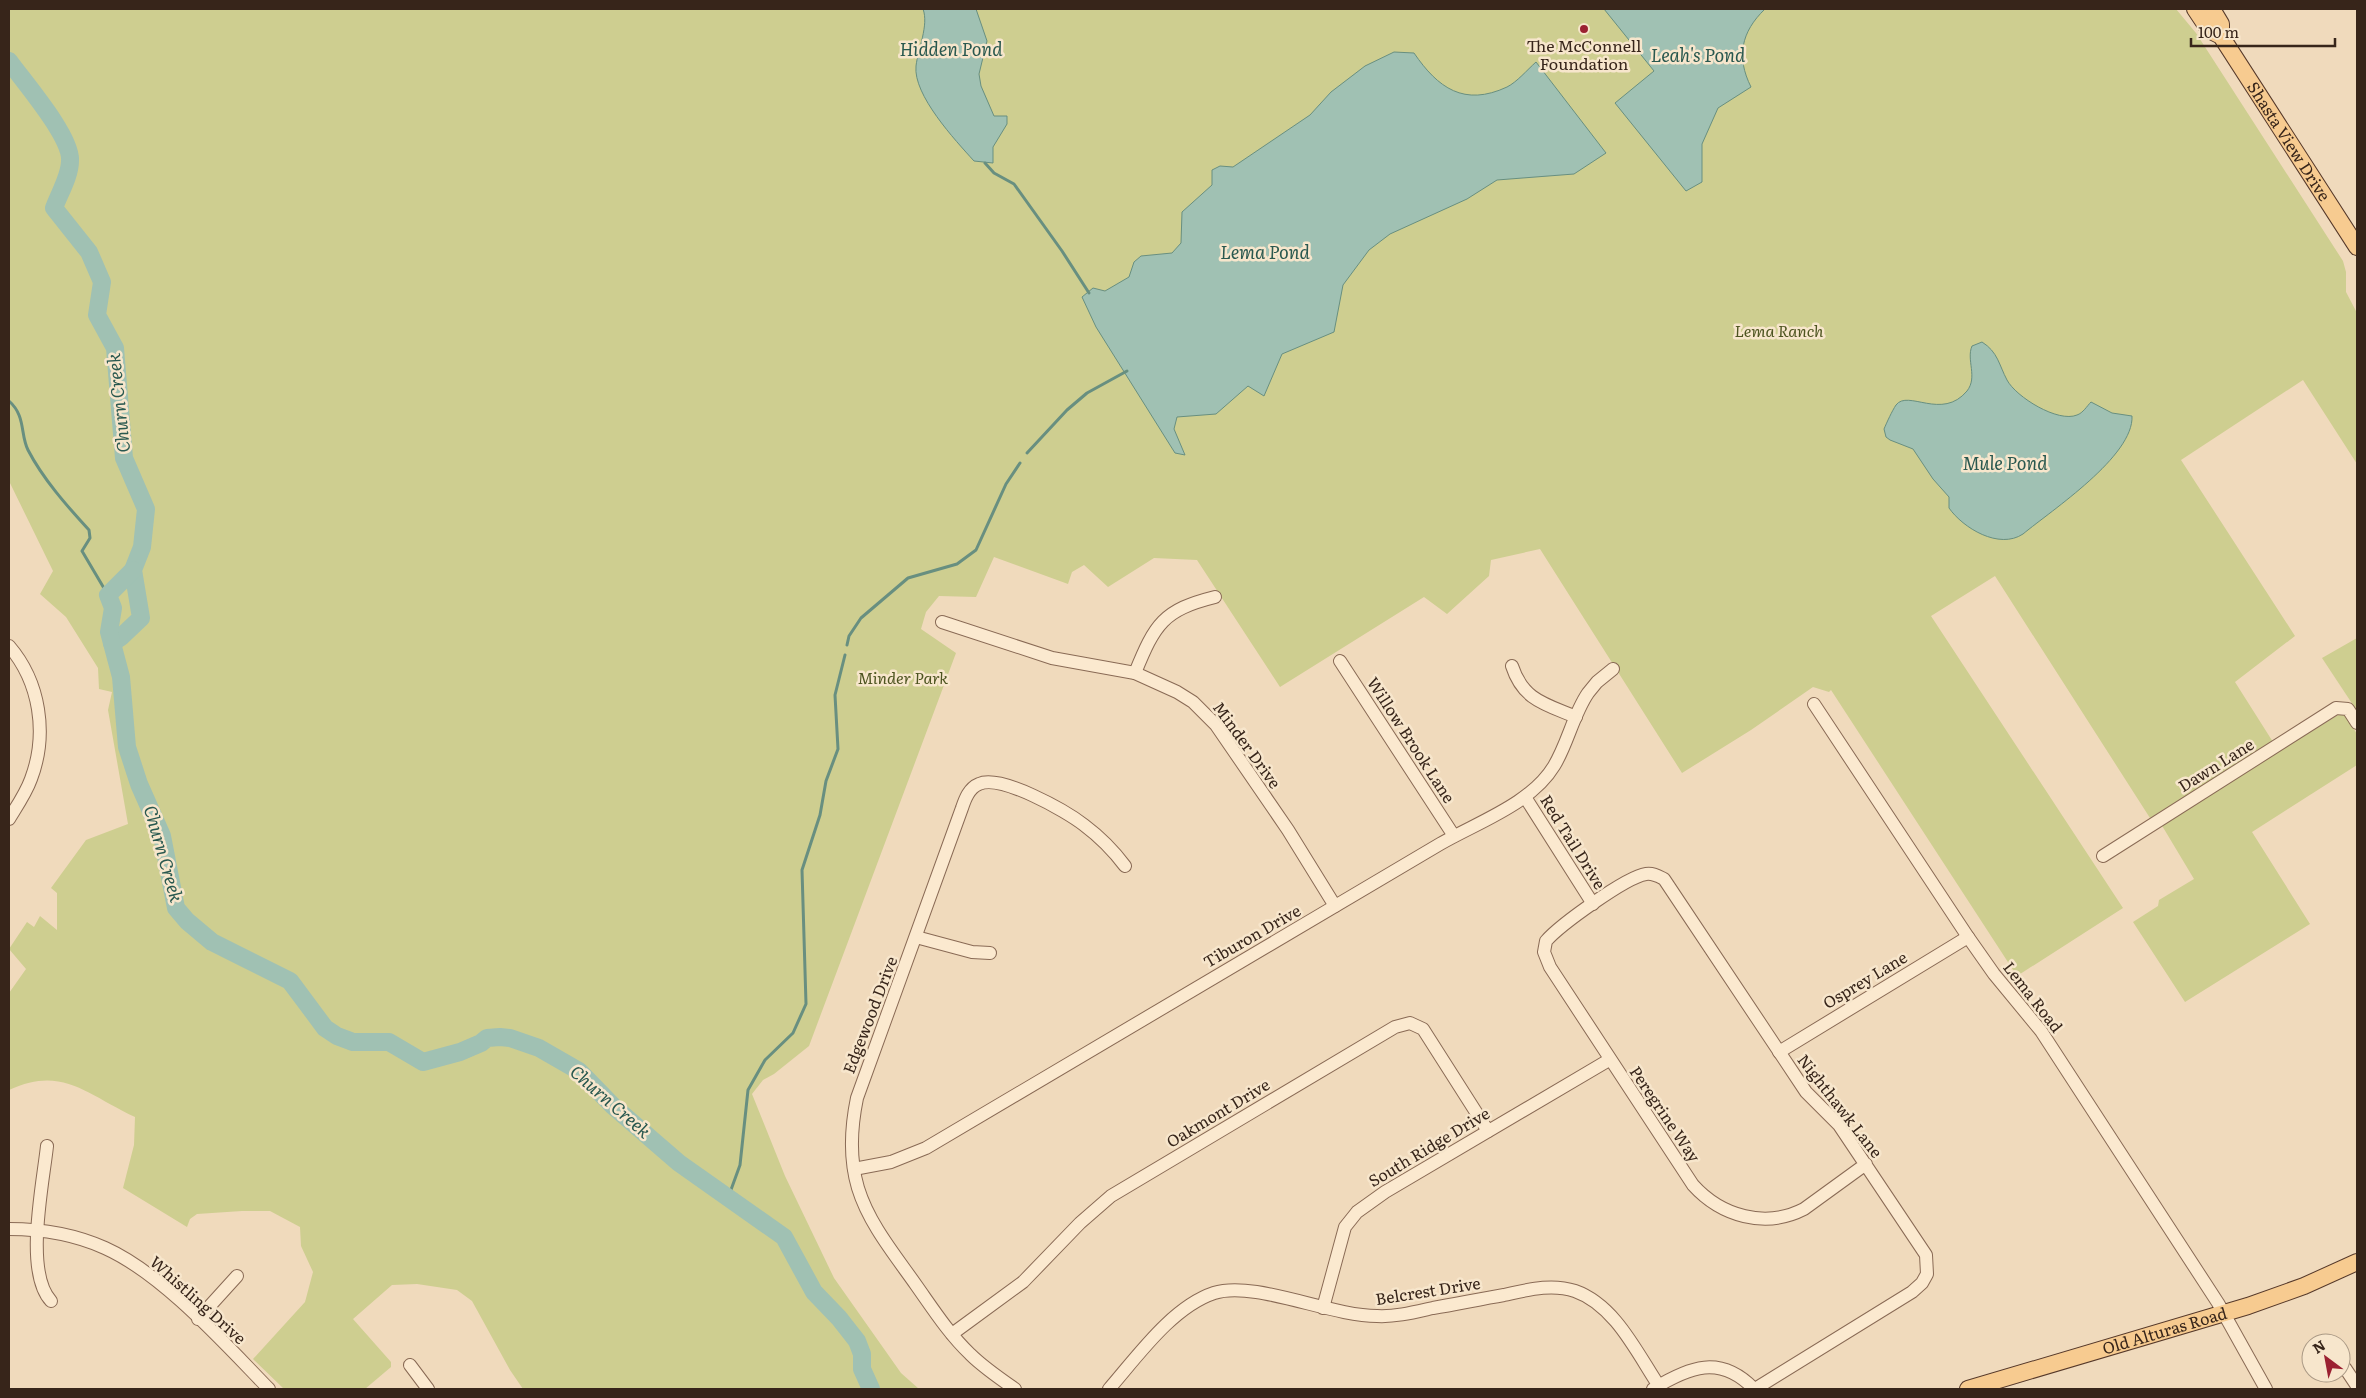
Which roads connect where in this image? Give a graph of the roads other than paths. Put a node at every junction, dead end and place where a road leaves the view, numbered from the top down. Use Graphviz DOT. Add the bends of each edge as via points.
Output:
graph roads {
  1 [pos="2195,9"];
  2 [pos="2212,9"];
  3 [pos="2221,36"];
  4 [pos="2357,247"];
  5 [pos="1215,597"];
  6 [pos="942,622"];
  7 [pos="9,646"];
  8 [pos="1340,661"];
  9 [pos="1512,666"];
  10 [pos="1613,669"];
  11 [pos="1135,673"];
  12 [pos="1814,704"];
  13 [pos="1576,717"];
  14 [pos="2357,722"];
  15 [pos="1525,797"];
  16 [pos="9,819"];
  17 [pos="1454,836"];
  18 [pos="2103,856"];
  19 [pos="1125,866"];
  20 [pos="1593,904"];
  21 [pos="1335,906"];
  22 [pos="916,936"];
  23 [pos="1968,937"];
  24 [pos="990,953"];
  25 [pos="1779,1052"];
  26 [pos="1609,1060"];
  27 [pos="1488,1130"];
  28 [pos="47,1146"];
  29 [pos="1866,1164"];
  30 [pos="854,1169"];
  31 [pos="9,1229"];
  32 [pos="38,1230"];
  33 [pos="2357,1262"];
  34 [pos="237,1276"];
  35 [pos="51,1301"];
  36 [pos="1323,1308"];
  37 [pos="2223,1313"];
  38 [pos="198,1319"];
  39 [pos="952,1334"];
  40 [pos="410,1365"];
  41 [pos="1656,1388"];
  42 [pos="269,1389"];
  43 [pos="428,1389"];
  44 [pos="1014,1389"];
  45 [pos="1109,1389"];
  46 [pos="1755,1389"];
  47 [pos="1968,1389"];
  48 [pos="2266,1389"];
  1 -- 3 [label="main road, Shasta View Drive" via="2210,30"];
  2 -- 3 [label="main road, Shasta View Drive" via="2220,24"];
  3 -- 4 [label="main road, Shasta View Drive"];
  5 -- 11 [label="street" via="1171,613 1151,638"];
  6 -- 11 [label="street, Minder Drive" via="1052,658"];
  7 -- 16 [label="street" via="31,684 40,726 32,779"];
  8 -- 17 [label="street, Willow Brook Lane"];
  9 -- 13 [label="street" via="1525,692"];
  10 -- 13 [label="street, Tiburon Drive" via="1592,687"];
  11 -- 21 [label="street, Minder Drive" via="1178,692 1216,724"];
  12 -- 23 [label="street, Lema Road"];
  13 -- 15 [label="street, Tiburon Drive" via="1552,768"];
  14 -- 18 [label="street, Dawn Lane" via="2348,709 2333,710"];
  15 -- 17 [label="street, Tiburon Drive"];
  15 -- 20 [label="street, Red Tail Drive"];
  17 -- 21 [label="street, Tiburon Drive"];
  19 -- 22 [label="street, Edgewood Drive" via="1100,838 1068,814 1000,783 981,783 972,788 965,800"];
  20 -- 25 [label="street, Nighthawk Lane" via="1644,874 1664,879"];
  20 -- 26 [label="street, Peregrine Way" via="1549,937 1544,952 1550,967"];
  21 -- 30 [label="street, Tiburon Drive" via="926,1148 904,1158"];
  22 -- 24 [label="street" via="972,952"];
  22 -- 30 [label="street, Edgewood Drive" via="857,1098 852,1128"];
  23 -- 25 [label="street, Osprey Lane"];
  23 -- 37 [label="street, Lema Road" via="2041,1031"];
  25 -- 29 [label="street, Nighthawk Lane" via="1806,1092 1839,1125"];
  26 -- 27 [label="street, South Ridge Drive"];
  26 -- 29 [label="street, Peregrine Way" via="1693,1185 1722,1210 1750,1218 1792,1215"];
  27 -- 36 [label="street, South Ridge Drive" via="1357,1212 1342,1234"];
  27 -- 39 [label="street, Oakmont Drive" via="1423,1029 1410,1023 1395,1026 1111,1196 1028,1277"];
  28 -- 32 [label="street"];
  29 -- 46 [label="street, Nighthawk Lane" via="1926,1255 1928,1268 1925,1279 1912,1292"];
  30 -- 39 [label="street, Edgewood Drive" via="862,1198 876,1227"];
  31 -- 32 [label="street, Whistling Drive"];
  32 -- 35 [label="street" via="37,1266 42,1287"];
  32 -- 38 [label="street, Whistling Drive" via="73,1237 114,1253 155,1279"];
  33 -- 37 [label="main road, Old Alturas Road" via="2289,1291"];
  34 -- 38 [label="street"];
  36 -- 41 [label="street, Belcrest Drive" via="1366,1316 1386,1316 1542,1288 1574,1291 1590,1298 1613,1319"];
  36 -- 45 [label="street, Belcrest Drive" via="1241,1290 1212,1294 1194,1302 1176,1316"];
  37 -- 47 [label="main road, Old Alturas Road"];
  37 -- 48 [label="street, Lema Road"];
  38 -- 42 [label="street, Whistling Drive"];
  39 -- 44 [label="street, Edgewood Drive" via="976,1360"];
  40 -- 43 [label="street"];
  41 -- 46 [label="street" via="1687,1370 1703,1367 1733,1374"];
}
